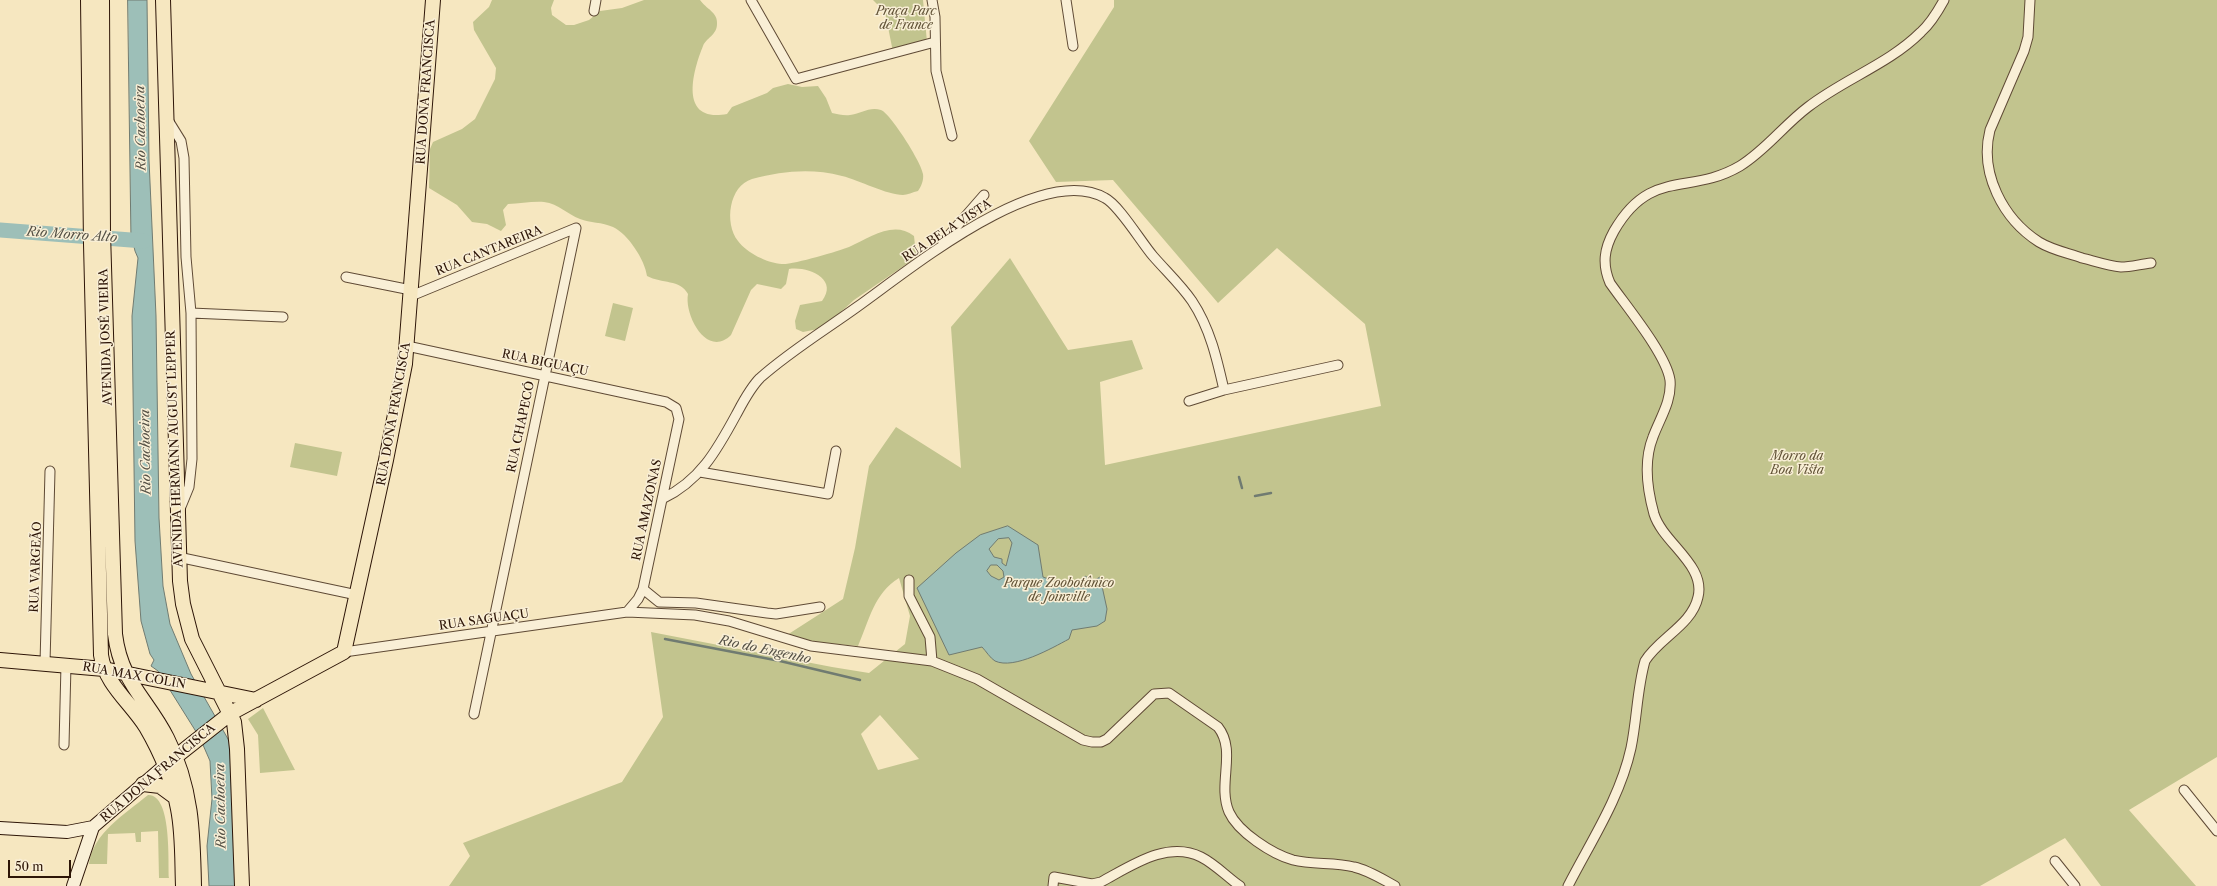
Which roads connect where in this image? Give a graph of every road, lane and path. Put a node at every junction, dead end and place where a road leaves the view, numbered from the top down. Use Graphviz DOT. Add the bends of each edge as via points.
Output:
graph roads {
  1 [pos="88,0"];
  2 [pos="102,0"];
  3 [pos="163,0"];
  4 [pos="433,0"];
  5 [pos="596,0"];
  6 [pos="751,0"];
  7 [pos="932,0"];
  8 [pos="1066,0"];
  9 [pos="1944,0"];
  10 [pos="2030,0"];
  11 [pos="594,11"];
  12 [pos="935,42"];
  13 [pos="1073,46"];
  14 [pos="166,118"];
  15 [pos="952,136"];
  16 [pos="984,195"];
  17 [pos="576,228"];
  18 [pos="97,238"];
  19 [pos="935,251"];
  20 [pos="186,257"];
  21 [pos="2151,263"];
  22 [pos="170,278"];
  23 [pos="346,278"];
  24 [pos="411,293"];
  25 [pos="191,313"];
  26 [pos="283,317"];
  27 [pos="407,346"];
  28 [pos="1338,364"];
  29 [pos="545,375"];
  30 [pos="1224,390"];
  31 [pos="1189,400"];
  32 [pos="676,408"];
  33 [pos="836,451"];
  34 [pos="50,472"];
  35 [pos="700,472"];
  36 [pos="662,499"];
  37 [pos="177,515"];
  38 [pos="178,557"];
  39 [pos="909,580"];
  40 [pos="643,589"];
  41 [pos="357,595"];
  42 [pos="667,603"];
  43 [pos="722,607"];
  44 [pos="820,607"];
  45 [pos="627,612"];
  46 [pos="667,613"];
  47 [pos="711,618"];
  48 [pos="729,620"];
  49 [pos="490,631"];
  50 [pos="100,646"];
  51 [pos="344,652"];
  52 [pos="0,660"];
  53 [pos="932,661"];
  54 [pos="45,663"];
  55 [pos="66,665"];
  56 [pos="104,669"];
  57 [pos="125,672"];
  58 [pos="157,680"];
  59 [pos="138,693"];
  60 [pos="219,693"];
  61 [pos="256,700"];
  62 [pos="132,708"];
  63 [pos="474,714"];
  64 [pos="226,717"];
  65 [pos="64,745"];
  66 [pos="175,757"];
  67 [pos="164,766"];
  68 [pos="143,784"];
  69 [pos="2184,790"];
  70 [pos="175,796"];
  71 [pos="93,827"];
  72 [pos="0,828"];
  73 [pos="2217,831"];
  74 [pos="2055,861"];
  75 [pos="1054,882"];
  76 [pos="73,886"];
  77 [pos="183,886"];
  78 [pos="194,886"];
  79 [pos="242,886"];
  80 [pos="1240,886"];
  81 [pos="1395,886"];
  82 [pos="1568,886"];
  83 [pos="2074,886"];
  1 -- 18 [label="main road, AVENIDA JOSÉ VIEIRA"];
  2 -- 18 [label="main road, AVENIDA JOSÉ VIEIRA"];
  3 -- 14 [label="main road, AVENIDA HERMANN AUGUST LEPPER"];
  4 -- 24 [label="main road, RUA DONA FRANCISCA"];
  5 -- 11 [label="street"];
  6 -- 12 [label="street" via="796,79"];
  7 -- 12 [label="street"];
  8 -- 13 [label="street"];
  9 -- 82 [label="street" via="1922,32 1890,56 1806,108 1751,158 1719,176 1650,192 1625,212 1609,240 1604,261 1610,283 1665,363 1670,379 1670,393 1649,451 1646,474 1650,498 1660,529 1691,566 1699,586 1698,597 1684,620 1652,649 1645,661 1631,748 1620,783 1612,805"];
  10 -- 21 [label="street" via="2028,37 1986,144 1987,165 1992,184 2014,219 2027,233 2051,248 2121,267"];
  12 -- 15 [label="street" via="938,82"];
  14 -- 20 [label="street" via="180,141 184,158"];
  14 -- 22 [label="main road, AVENIDA HERMANN AUGUST LEPPER"];
  16 -- 19 [label="street"];
  17 -- 24 [label="street, RUA CANTAREIRA"];
  17 -- 29 [label="street, RUA CHAPECÓ"];
  18 -- 50 [label="main road, AVENIDA JOSÉ VIEIRA"];
  18 -- 57 [label="main road, AVENIDA JOSÉ VIEIRA" via="115,634 119,659"];
  19 -- 30 [label="street, RUA BELA VISTA" via="990,216 1028,199 1073,191 1106,198 1116,207 1146,249 1179,285 1200,314 1214,350"];
  19 -- 35 [label="street, RUA BELA VISTA" via="760,378"];
  20 -- 22 [label="street"];
  20 -- 25 [label="street"];
  22 -- 37 [label="main road, AVENIDA HERMANN AUGUST LEPPER"];
  23 -- 24 [label="street"];
  24 -- 27 [label="main road, RUA DONA FRANCISCA"];
  25 -- 26 [label="street"];
  25 -- 37 [label="street" via="191,475 189,487"];
  27 -- 29 [label="street, RUA BIGUAÇU"];
  27 -- 41 [label="main road, RUA DONA FRANCISCA" via="394,427"];
  28 -- 30 [label="street"];
  29 -- 32 [label="street, RUA BIGUAÇU" via="666,402"];
  29 -- 49 [label="street, RUA CHAPECÓ"];
  30 -- 31 [label="street"];
  32 -- 36 [label="street, RUA AMAZONAS" via="679,419"];
  33 -- 35 [label="street" via="828,494"];
  34 -- 54 [label="street, RUA VARGEÃO"];
  35 -- 36 [label="street, RUA BELA VISTA" via="686,486"];
  36 -- 40 [label="street, RUA AMAZONAS"];
  37 -- 38 [label="main road, AVENIDA HERMANN AUGUST LEPPER"];
  38 -- 41 [label="street"];
  38 -- 60 [label="main road, AVENIDA HERMANN AUGUST LEPPER" via="186,619 198,652"];
  39 -- 53 [label="street" via="909,596 930,637"];
  40 -- 42 [label="street" via="653,599"];
  40 -- 45 [label="street, RUA AMAZONAS"];
  41 -- 51 [label="main road, RUA DONA FRANCISCA"];
  42 -- 43 [label="street" via="696,603"];
  42 -- 46 [label="street"];
  43 -- 44 [label="street" via="776,614"];
  43 -- 47 [label="street"];
  43 -- 48 [label="street"];
  45 -- 46 [label="street, RUA SAGUAÇU"];
  45 -- 49 [label="street, RUA SAGUAÇU"];
  46 -- 47 [label="street, RUA SAGUAÇU"];
  47 -- 48 [label="street, RUA SAGUAÇU"];
  48 -- 53 [label="street, RUA SAGUAÇU" via="811,646"];
  49 -- 51 [label="street, RUA SAGUAÇU"];
  49 -- 63 [label="street, RUA CHAPECÓ"];
  50 -- 55 [label="main road" via="88,658"];
  50 -- 56 [label="main road, AVENIDA JOSÉ VIEIRA"];
  51 -- 61 [label="main road, RUA DONA FRANCISCA"];
  52 -- 54 [label="main road, RUA MAX COLIN"];
  53 -- 81 [label="street, RUA SAGUAÇU" via="977,679 1059,727 1092,742 1101,742 1108,738 1154,694 1169,693 1176,696 1223,733 1227,748 1226,801 1240,828 1275,852 1292,860 1355,867"];
  54 -- 55 [label="main road, RUA MAX COLIN"];
  55 -- 56 [label="main road, RUA MAX COLIN"];
  55 -- 65 [label="street"];
  56 -- 57 [label="main road, RUA MAX COLIN"];
  56 -- 62 [label="main road"];
  57 -- 58 [label="main road, RUA MAX COLIN"];
  57 -- 59 [label="main road, AVENIDA JOSÉ VIEIRA"];
  58 -- 59 [label="main road"];
  58 -- 60 [label="main road, RUA MAX COLIN"];
  59 -- 62 [label="main road"];
  59 -- 66 [label="main road, AVENIDA JOSÉ VIEIRA" via="163,729"];
  60 -- 61 [label="main road"];
  60 -- 64 [label="main road, AVENIDA HERMANN AUGUST LEPPER"];
  61 -- 64 [label="main road, RUA DONA FRANCISCA"];
  62 -- 67 [label="main road" via="152,738"];
  64 -- 66 [label="main road, RUA DONA FRANCISCA"];
  64 -- 79 [label="main road, AVENIDA HERMANN AUGUST LEPPER" via="237,749"];
  66 -- 67 [label="main road, RUA DONA FRANCISCA"];
  66 -- 78 [label="main road, AVENIDA JOSÉ VIEIRA" via="187,791 192,816"];
  67 -- 68 [label="main road, RUA DONA FRANCISCA"];
  67 -- 70 [label="main road"];
  68 -- 70 [label="main road" via="160,786"];
  68 -- 71 [label="main road, RUA DONA FRANCISCA"];
  69 -- 73 [label="street"];
  70 -- 77 [label="main road" via="180,826"];
  71 -- 72 [label="main road" via="67,832"];
  71 -- 76 [label="main road, RUA DONA FRANCISCA"];
  74 -- 83 [label="street"];
  75 -- 80 [label="street" via="1101,882 1156,855 1187,851 1202,857"];
}
